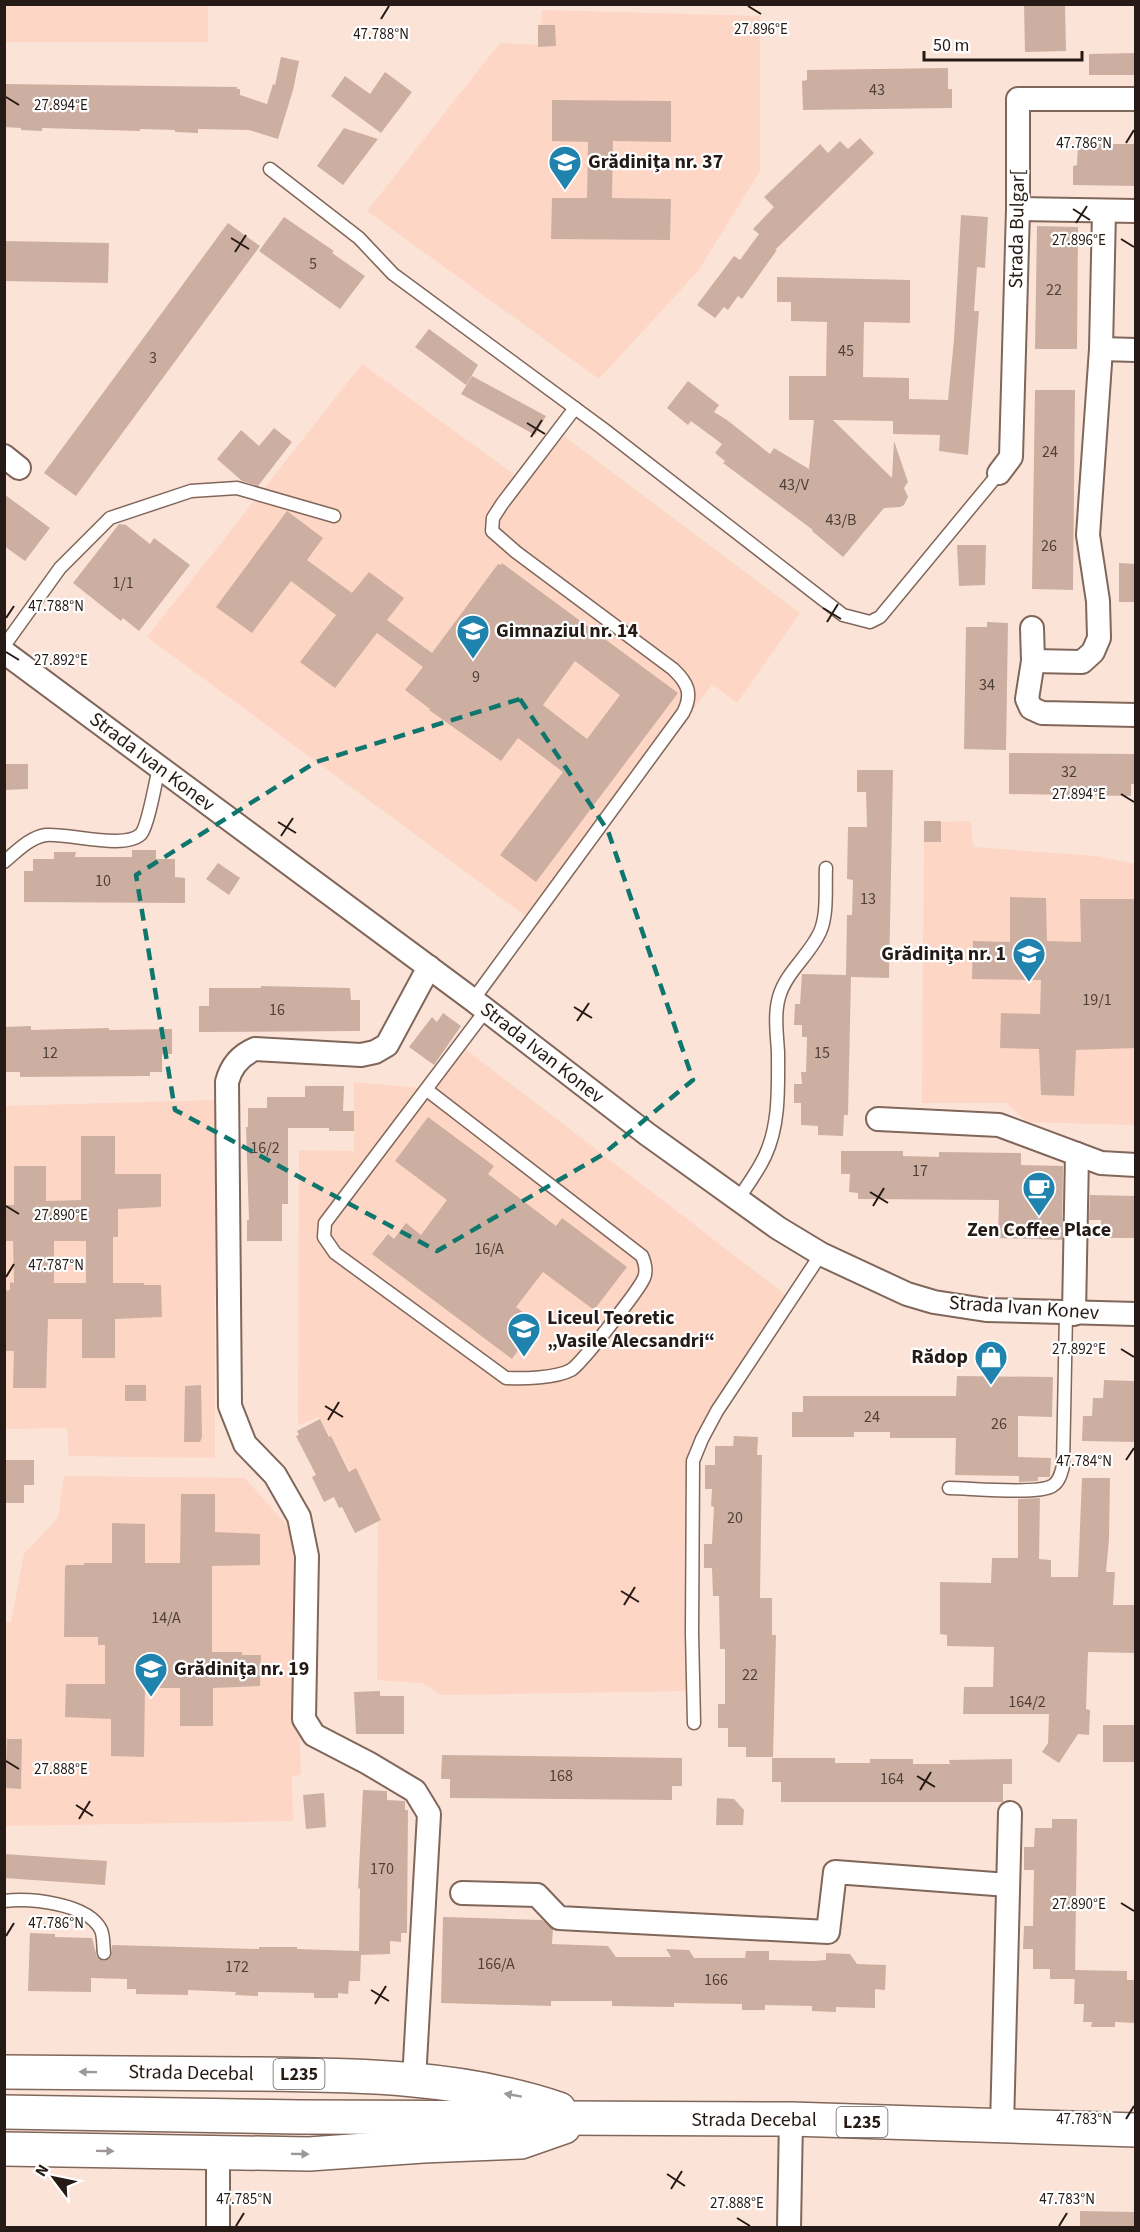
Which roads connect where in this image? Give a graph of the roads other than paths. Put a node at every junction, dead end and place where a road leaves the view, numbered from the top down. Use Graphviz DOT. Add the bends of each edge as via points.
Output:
graph roads {
  1 [pos="1136,99"];
  2 [pos="270,170"];
  3 [pos="1018,209"];
  4 [pos="1104,211"];
  5 [pos="1136,211"];
  6 [pos="1101,349"];
  7 [pos="1136,350"];
  8 [pos="575,408"];
  9 [pos="999,472"];
  10 [pos="334,516"];
  11 [pos="1032,628"];
  12 [pos="4,646"];
  13 [pos="4,652"];
  14 [pos="1033,662"];
  15 [pos="1136,715"];
  16 [pos="159,767"];
  17 [pos="4,862"];
  18 [pos="826,868"];
  19 [pos="429,967"];
  20 [pos="480,1005"];
  21 [pos="427,1090"];
  22 [pos="878,1119"];
  23 [pos="1077,1154"];
  24 [pos="1136,1165"];
  25 [pos="738,1199"];
  26 [pos="821,1254"];
  27 [pos="1070,1314"];
  28 [pos="1136,1314"];
  29 [pos="949,1488"];
  30 [pos="694,1723"];
  31 [pos="1010,1813"];
  32 [pos="1008,1885"];
  33 [pos="462,1893"];
  34 [pos="4,1901"];
  35 [pos="104,1953"];
  36 [pos="4,2072"];
  37 [pos="414,2080"];
  38 [pos="4,2112"];
  39 [pos="589,2119"];
  40 [pos="791,2120"];
  41 [pos="1002,2126"];
  42 [pos="1136,2130"];
  43 [pos="4,2149"];
  44 [pos="218,2152"];
  45 [pos="218,2228"];
  46 [pos="789,2228"];
  1 -- 3 [label="street, Strada Bulgar[" via="1018,99"];
  2 -- 8 [label="lane" via="359,238 393,274"];
  3 -- 4 [label="street"];
  3 -- 9 [label="street, Strada Bulgar[" via="1011,457"];
  4 -- 5 [label="street"];
  4 -- 6 [label="street"];
  6 -- 7 [label="street"];
  6 -- 14 [label="street" via="1088,536 1099,638 1093,652 1082,662"];
  8 -- 9 [label="lane" via="843,615 856,620 870,622 880,617"];
  8 -- 20 [label="lane" via="502,504 493,518 492,531 673,669 688,686 688,703"];
  10 -- 12 [label="lane" via="237,488 191,491 110,518 60,568"];
  11 -- 14 [label="street"];
  13 -- 16 [label="street, Strada Ivan Konev"];
  14 -- 15 [label="street" via="1027,699 1031,708 1042,713"];
  16 -- 17 [label="lane" via="145,827 136,837 123,841 46,835 31,841"];
  16 -- 19 [label="street, Strada Ivan Konev"];
  18 -- 25 [label="lane" via="820,931 785,981 778,1000 778,1090 771,1140 758,1171"];
  19 -- 20 [label="street, Strada Ivan Konev"];
  19 -- 37 [label="street" via="387,1045 375,1052 361,1055 255,1049 245,1053 230,1071 227,1082 230,1406 246,1444 275,1475 299,1517 308,1556 304,1719 314,1735 415,1791 429,1814"];
  20 -- 21 [label="lane"];
  20 -- 25 [label="street, Strada Ivan Konev"];
  21 -- 21 [label="lane" via="325,1223 328,1245 506,1378 571,1370 644,1279 646,1264 642,1256"];
  22 -- 23 [label="street" via="999,1125"];
  23 -- 24 [label="street" via="1101,1163"];
  23 -- 27 [label="street"];
  25 -- 26 [label="street, Strada Ivan Konev"];
  26 -- 27 [label="street, Strada Ivan Konev" via="907,1294 934,1302 986,1310"];
  26 -- 30 [label="lane" via="717,1411 695,1452"];
  27 -- 28 [label="street, Strada Ivan Konev"];
  27 -- 29 [label="lane" via="1060,1478 1040,1490"];
  31 -- 32 [label="street"];
  32 -- 33 [label="street" via="835,1872 828,1932 559,1918 537,1895"];
  32 -- 41 [label="street"];
  34 -- 35 [label="lane" via="81,1911 100,1929"];
  37 -- 36 [label="main road, Strada Decebal / L235, one-way" via="326,2075"];
  39 -- 37 [label="main road, Strada Decebal / L235, one-way" via="522,2097"];
  38 -- 39 [label="main road, Strada Decebal"];
  39 -- 40 [label="main road, Strada Decebal / L235"];
  44 -- 39 [label="main road, Strada Decebal / L235, one-way" via="309,2154 520,2142"];
  40 -- 41 [label="main road, Strada Decebal / L235"];
  40 -- 46 [label="street"];
  41 -- 42 [label="main road, Strada Decebal / L235"];
  43 -- 44 [label="main road, Strada Decebal / L235, one-way"];
  44 -- 45 [label="street"];
}
